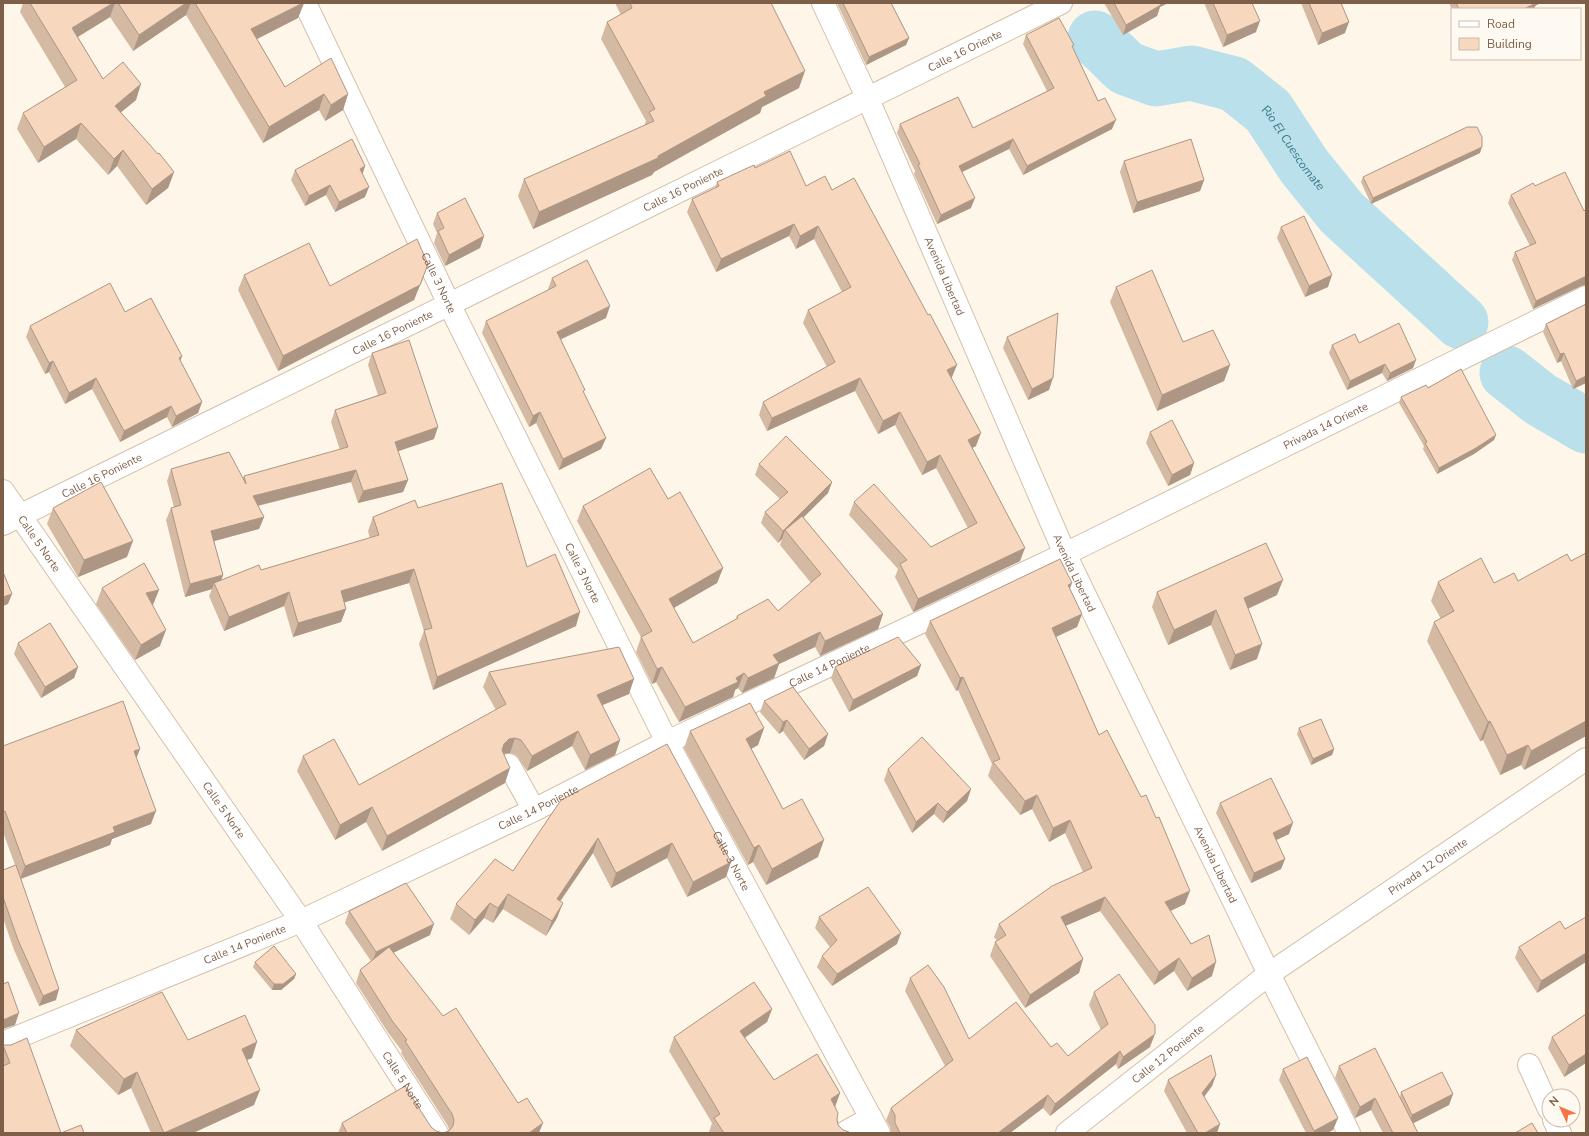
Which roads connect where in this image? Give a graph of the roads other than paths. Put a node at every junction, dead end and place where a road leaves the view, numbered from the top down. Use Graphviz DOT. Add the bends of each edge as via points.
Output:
graph roads {
  1 [pos="305,3"];
  2 [pos="823,3"];
  3 [pos="1061,3"];
  4 [pos="868,99"];
  5 [pos="1586,297"];
  6 [pos="449,304"];
  7 [pos="3,491"];
  8 [pos="11,520"];
  9 [pos="1065,554"];
  10 [pos="667,742"];
  11 [pos="1586,759"];
  12 [pos="509,765"];
  13 [pos="534,810"];
  14 [pos="301,921"];
  15 [pos="1269,974"];
  16 [pos="3,1043"];
  17 [pos="1528,1065"];
  18 [pos="1541,1092"];
  19 [pos="875,1125"];
  20 [pos="437,1133"];
  21 [pos="844,1133"];
  22 [pos="1067,1133"];
  23 [pos="1349,1133"];
  1 -- 6 [label="street, Calle 3 Norte"];
  2 -- 4 [label="street, Avenida Libertad"];
  3 -- 4 [label="street, Calle 16 Oriente"];
  4 -- 6 [label="street, Calle 16 Poniente"];
  4 -- 9 [label="street, Avenida Libertad"];
  5 -- 9 [label="street, Privada 14 Oriente"];
  6 -- 8 [label="street, Calle 16 Poniente"];
  6 -- 10 [label="street, Calle 3 Norte"];
  7 -- 8 [label="street, Calle 5 Norte"];
  8 -- 14 [label="street, Calle 5 Norte"];
  9 -- 10 [label="street, Calle 14 Poniente"];
  9 -- 15 [label="street, Avenida Libertad"];
  10 -- 13 [label="street, Calle 14 Poniente"];
  10 -- 19 [label="street, Calle 3 Norte"];
  11 -- 15 [label="street, Privada 12 Oriente"];
  12 -- 13 [label="street"];
  13 -- 14 [label="street, Calle 14 Poniente"];
  14 -- 16 [label="street, Calle 14 Poniente"];
  14 -- 20 [label="street, Calle 5 Norte"];
  15 -- 22 [label="street, Calle 12 Poniente"];
  15 -- 23 [label="street, Avenida Libertad"];
  17 -- 18 [label="street"];
  19 -- 21 [label="street"];
}
